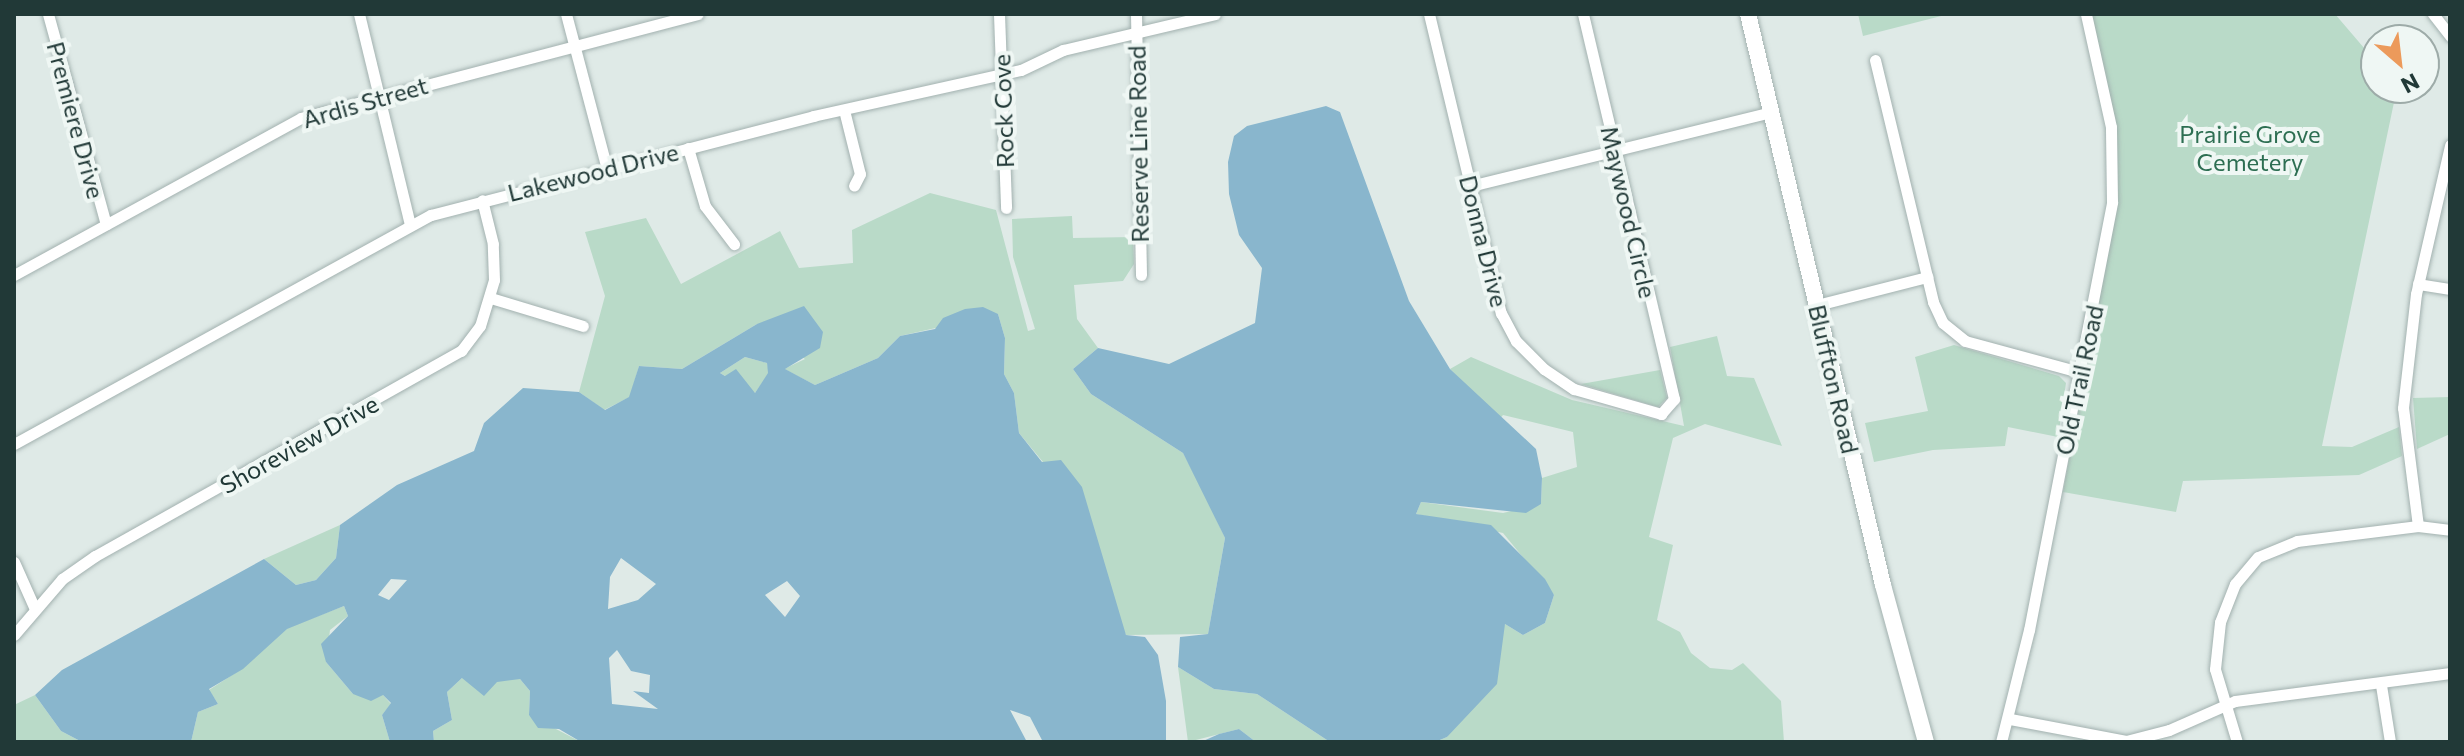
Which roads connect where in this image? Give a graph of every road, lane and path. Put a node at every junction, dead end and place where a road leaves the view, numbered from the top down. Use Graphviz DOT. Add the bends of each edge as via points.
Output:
graph roads {
  1 [pos="359,14"];
  2 [pos="566,14"];
  3 [pos="698,14"];
  4 [pos="999,14"];
  5 [pos="1136,14"];
  6 [pos="1215,14"];
  7 [pos="1429,14"];
  8 [pos="1583,14"];
  9 [pos="1748,14"];
  10 [pos="2086,14"];
  11 [pos="2433,14"];
  12 [pos="52,15"];
  13 [pos="1136,36"];
  14 [pos="2450,36"];
  15 [pos="575,46"];
  16 [pos="1875,60"];
  17 [pos="1002,73"];
  18 [pos="380,97"];
  19 [pos="844,110"];
  20 [pos="1772,112"];
  21 [pos="2450,145"];
  22 [pos="688,148"];
  23 [pos="1615,151"];
  24 [pos="607,169"];
  25 [pos="854,186"];
  26 [pos="1470,186"];
  27 [pos="482,200"];
  28 [pos="1006,208"];
  29 [pos="106,224"];
  30 [pos="410,225"];
  31 [pos="734,244"];
  32 [pos="14,275"];
  33 [pos="1141,275"];
  34 [pos="1927,277"];
  35 [pos="2418,284"];
  36 [pos="2450,289"];
  37 [pos="491,298"];
  38 [pos="1817,305"];
  39 [pos="583,326"];
  40 [pos="2079,372"];
  41 [pos="1670,409"];
  42 [pos="14,444"];
  43 [pos="2418,526"];
  44 [pos="2450,530"];
  45 [pos="14,562"];
  46 [pos="34,607"];
  47 [pos="14,635"];
  48 [pos="2450,673"];
  49 [pos="2381,685"];
  50 [pos="2225,705"];
  51 [pos="2009,722"];
  52 [pos="1926,742"];
  53 [pos="2001,742"];
  54 [pos="2237,742"];
  55 [pos="2390,742"];
  1 -- 18 [label="street"];
  2 -- 15 [label="street"];
  3 -- 15 [label="street, Ardis Street"];
  4 -- 17 [label="street, Rock Cove"];
  5 -- 13 [label="street, Reserve Line Road"];
  6 -- 13 [label="street, Lakewood Drive"];
  7 -- 26 [label="street, Donna Drive"];
  8 -- 23 [label="street, Maywood Circle"];
  9 -- 20 [label="main road, Bluffton Road"];
  10 -- 40 [label="street, Old Trail Road" via="2107,97 2114,166 2107,241"];
  11 -- 14 [label="street"];
  12 -- 29 [label="street, Premiere Drive"];
  13 -- 17 [label="street, Lakewood Drive" via="1063,50"];
  13 -- 33 [label="street, Reserve Line Road"];
  15 -- 18 [label="street, Ardis Street"];
  15 -- 24 [label="street"];
  16 -- 34 [label="street"];
  17 -- 19 [label="street, Lakewood Drive"];
  17 -- 28 [label="street, Rock Cove"];
  18 -- 29 [label="street, Ardis Street" via="301,118"];
  18 -- 30 [label="street"];
  19 -- 22 [label="street, Lakewood Drive"];
  19 -- 25 [label="street" via="860,174"];
  20 -- 23 [label="street"];
  20 -- 38 [label="main road, Bluffton Road"];
  21 -- 35 [label="street"];
  22 -- 24 [label="street, Lakewood Drive"];
  22 -- 31 [label="street" via="705,206"];
  23 -- 26 [label="street"];
  23 -- 41 [label="street, Maywood Circle" via="1674,399"];
  24 -- 27 [label="street, Lakewood Drive"];
  26 -- 41 [label="street, Donna Drive" via="1501,313 1527,355 1574,389 1661,414"];
  27 -- 30 [label="street, Lakewood Drive"];
  27 -- 37 [label="street, Shoreview Drive" via="495,262"];
  29 -- 32 [label="street, Ardis Street"];
  30 -- 42 [label="street, Lakewood Drive"];
  34 -- 38 [label="street"];
  34 -- 40 [label="street" via="1943,323 1965,341"];
  35 -- 36 [label="street"];
  35 -- 43 [label="street" via="2403,408"];
  37 -- 39 [label="street"];
  37 -- 46 [label="street, Shoreview Drive" via="480,326 461,351 95,556"];
  38 -- 52 [label="main road, Bluffton Road"];
  40 -- 51 [label="street, Old Trail Road"];
  43 -- 44 [label="street"];
  43 -- 50 [label="street" via="2297,541 2258,557 2235,584 2220,622 2215,669"];
  45 -- 46 [label="street"];
  46 -- 47 [label="street, Shoreview Drive"];
  48 -- 49 [label="street"];
  49 -- 50 [label="street"];
  49 -- 55 [label="street"];
  50 -- 51 [label="street" via="2169,730 2126,741"];
  50 -- 54 [label="street"];
  51 -- 53 [label="street, Old Trail Road"];
}
